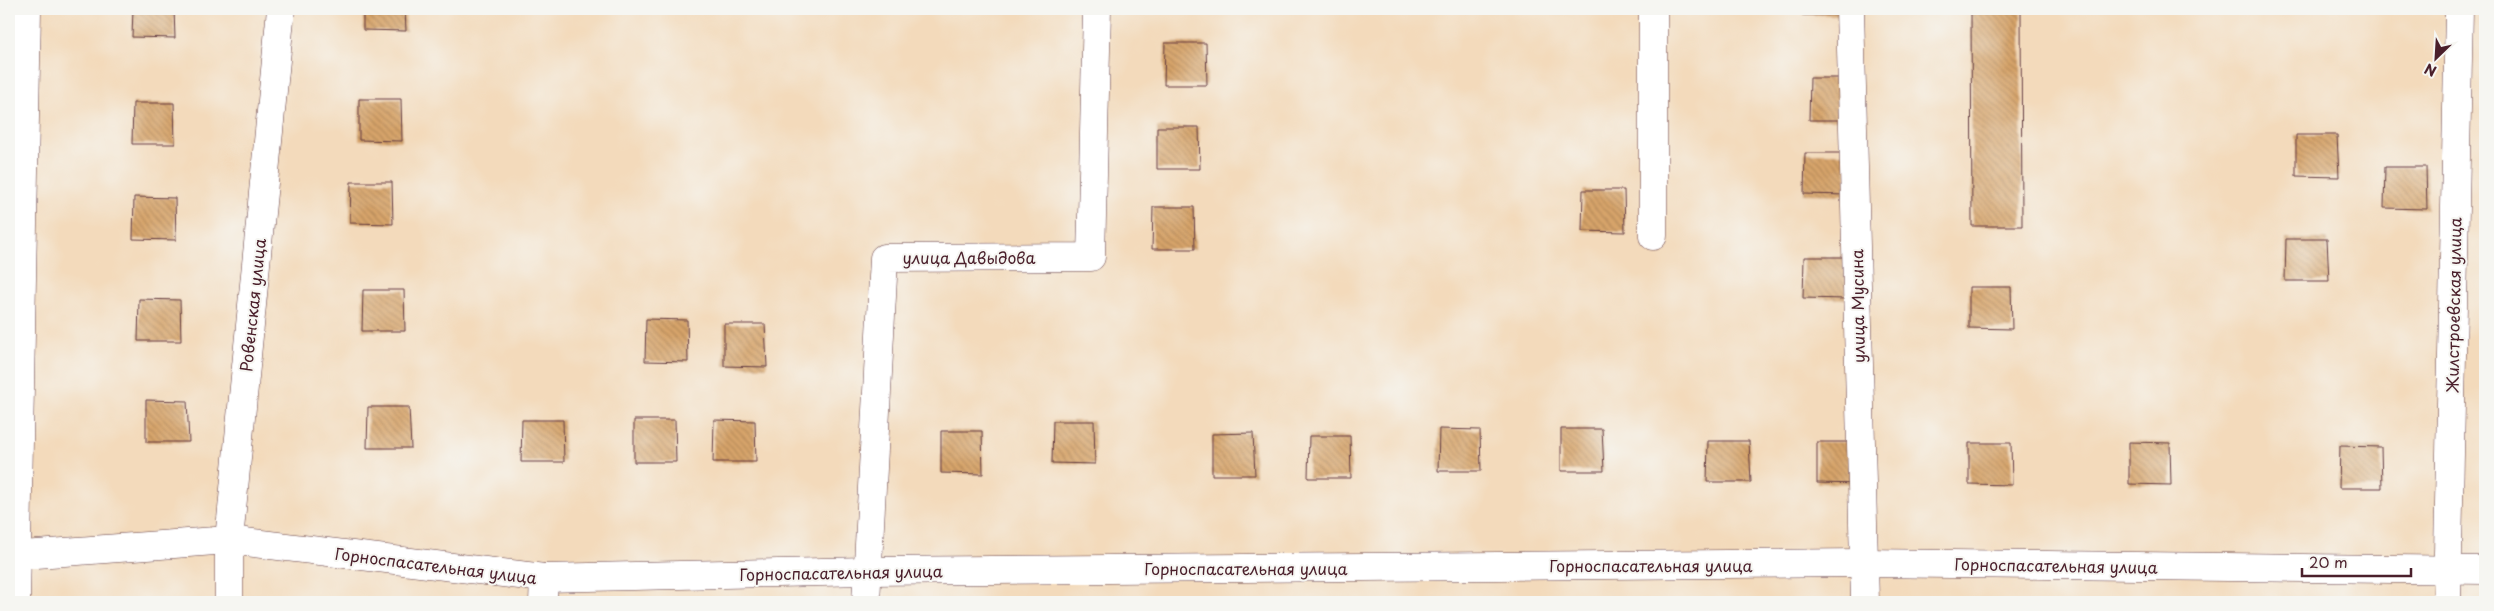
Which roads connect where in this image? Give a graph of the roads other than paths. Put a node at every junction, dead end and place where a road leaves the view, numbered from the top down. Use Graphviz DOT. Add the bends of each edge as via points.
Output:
graph roads {
  1 [pos="27,9"];
  2 [pos="281,9"];
  3 [pos="1097,9"];
  4 [pos="1653,9"];
  5 [pos="1850,9"];
  6 [pos="2459,9"];
  7 [pos="1653,236"];
  8 [pos="229,540"];
  9 [pos="14,556"];
  10 [pos="1862,563"];
  11 [pos="2447,569"];
  12 [pos="2485,570"];
  13 [pos="866,571"];
  14 [pos="544,590"];
  15 [pos="16,602"];
  16 [pos="229,602"];
  17 [pos="866,602"];
  18 [pos="1864,602"];
  19 [pos="2447,602"];
  1 -- 9 [label="street"];
  2 -- 8 [label="street, Ровенская улица"];
  3 -- 13 [label="street, улица Давыдова" via="1091,256 884,258"];
  4 -- 7 [label="street"];
  5 -- 10 [label="street, улица Мусина"];
  6 -- 11 [label="street, Жилстроевская улица"];
  8 -- 9 [label="street, Горноспасательная улица"];
  8 -- 14 [label="street, Горноспасательная улица"];
  8 -- 16 [label="street, Ровенская улица"];
  9 -- 15 [label="street"];
  10 -- 11 [label="street, Горноспасательная улица"];
  10 -- 13 [label="street, Горноспасательная улица"];
  10 -- 18 [label="street, улица Мусина"];
  11 -- 12 [label="street, Горноспасательная улица"];
  11 -- 19 [label="street, Жилстроевская улица"];
  13 -- 14 [label="street, Горноспасательная улица"];
  13 -- 17 [label="street, улица Давыдова"];
}
